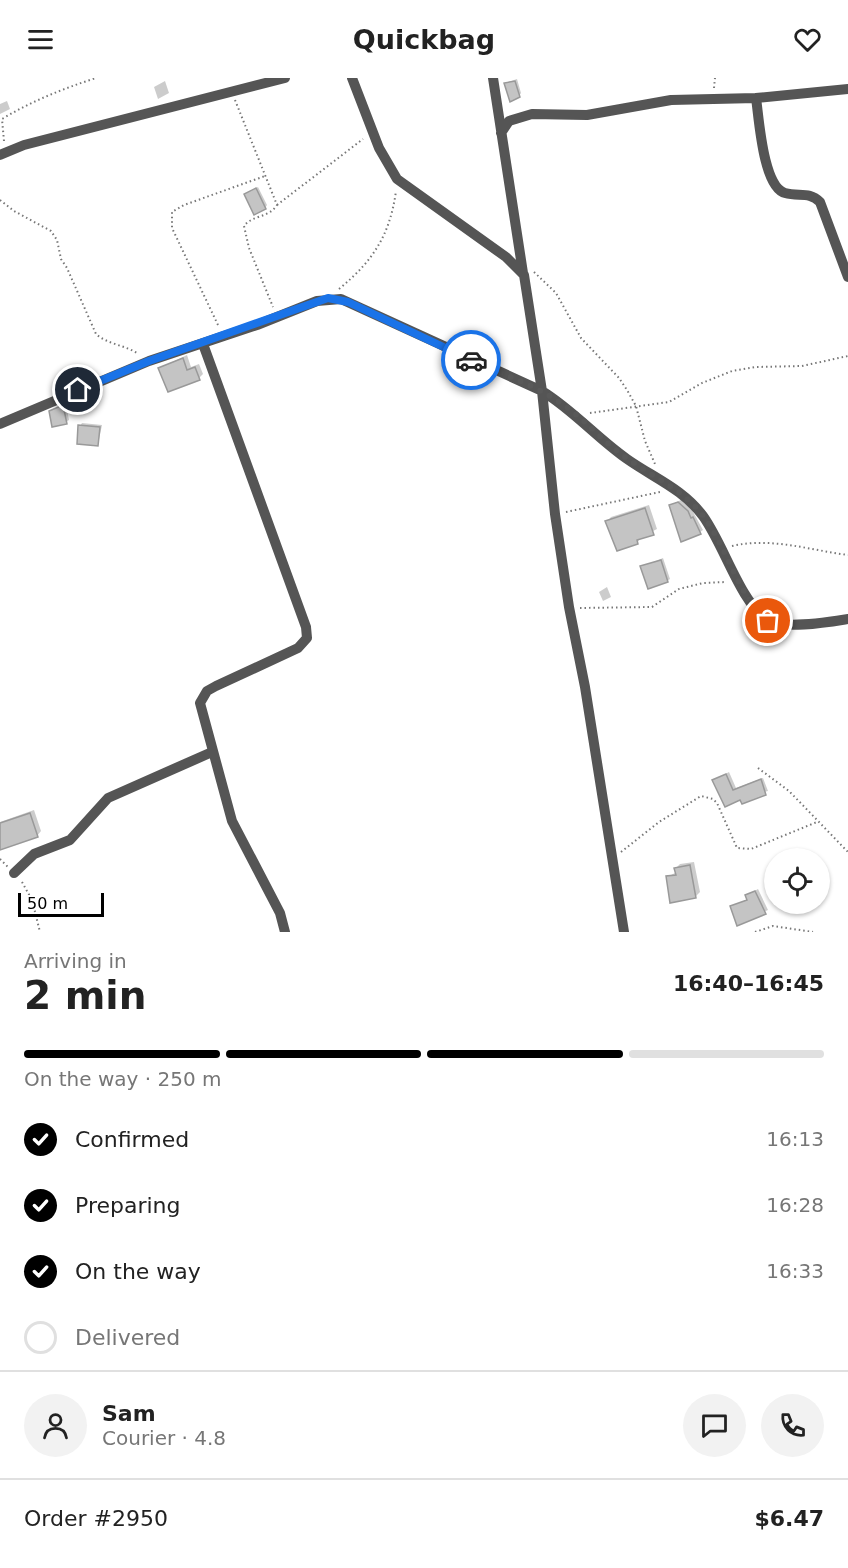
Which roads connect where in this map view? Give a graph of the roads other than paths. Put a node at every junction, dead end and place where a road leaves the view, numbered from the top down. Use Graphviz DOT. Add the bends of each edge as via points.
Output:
graph roads {
  1 [pos="285,78"];
  2 [pos="352,78"];
  3 [pos="493,78"];
  4 [pos="848,88"];
  5 [pos="756,98"];
  6 [pos="501,133"];
  7 [pos="4,153"];
  8 [pos="524,275"];
  9 [pos="848,277"];
  10 [pos="202,344"];
  11 [pos="542,391"];
  12 [pos="0,423"];
  13 [pos="848,619"];
  14 [pos="212,752"];
  15 [pos="14,873"];
  16 [pos="285,932"];
  17 [pos="624,932"];
  1 -- 7 [label="street"];
  2 -- 8 [label="street" via="386,163 397,179 506,257"];
  3 -- 6 [label="street"];
  4 -- 5 [label="street"];
  5 -- 6 [label="street" via="671,100 586,115 532,114 514,118"];
  5 -- 9 [label="street" via="774,184 785,194 810,195 820,202"];
  6 -- 8 [label="street"];
  8 -- 11 [label="street"];
  10 -- 11 [label="street" via="328,298 348,302"];
  10 -- 12 [label="street" via="149,361"];
  10 -- 14 [label="street" via="307,638 298,648 202,696 200,703"];
  11 -- 13 [label="street" via="696,507 724,548 737,581 762,615 776,624"];
  11 -- 17 [label="street" via="569,607"];
  14 -- 15 [label="street" via="108,798 70,840 34,854"];
  14 -- 16 [label="street" via="232,821 280,913"];
}
